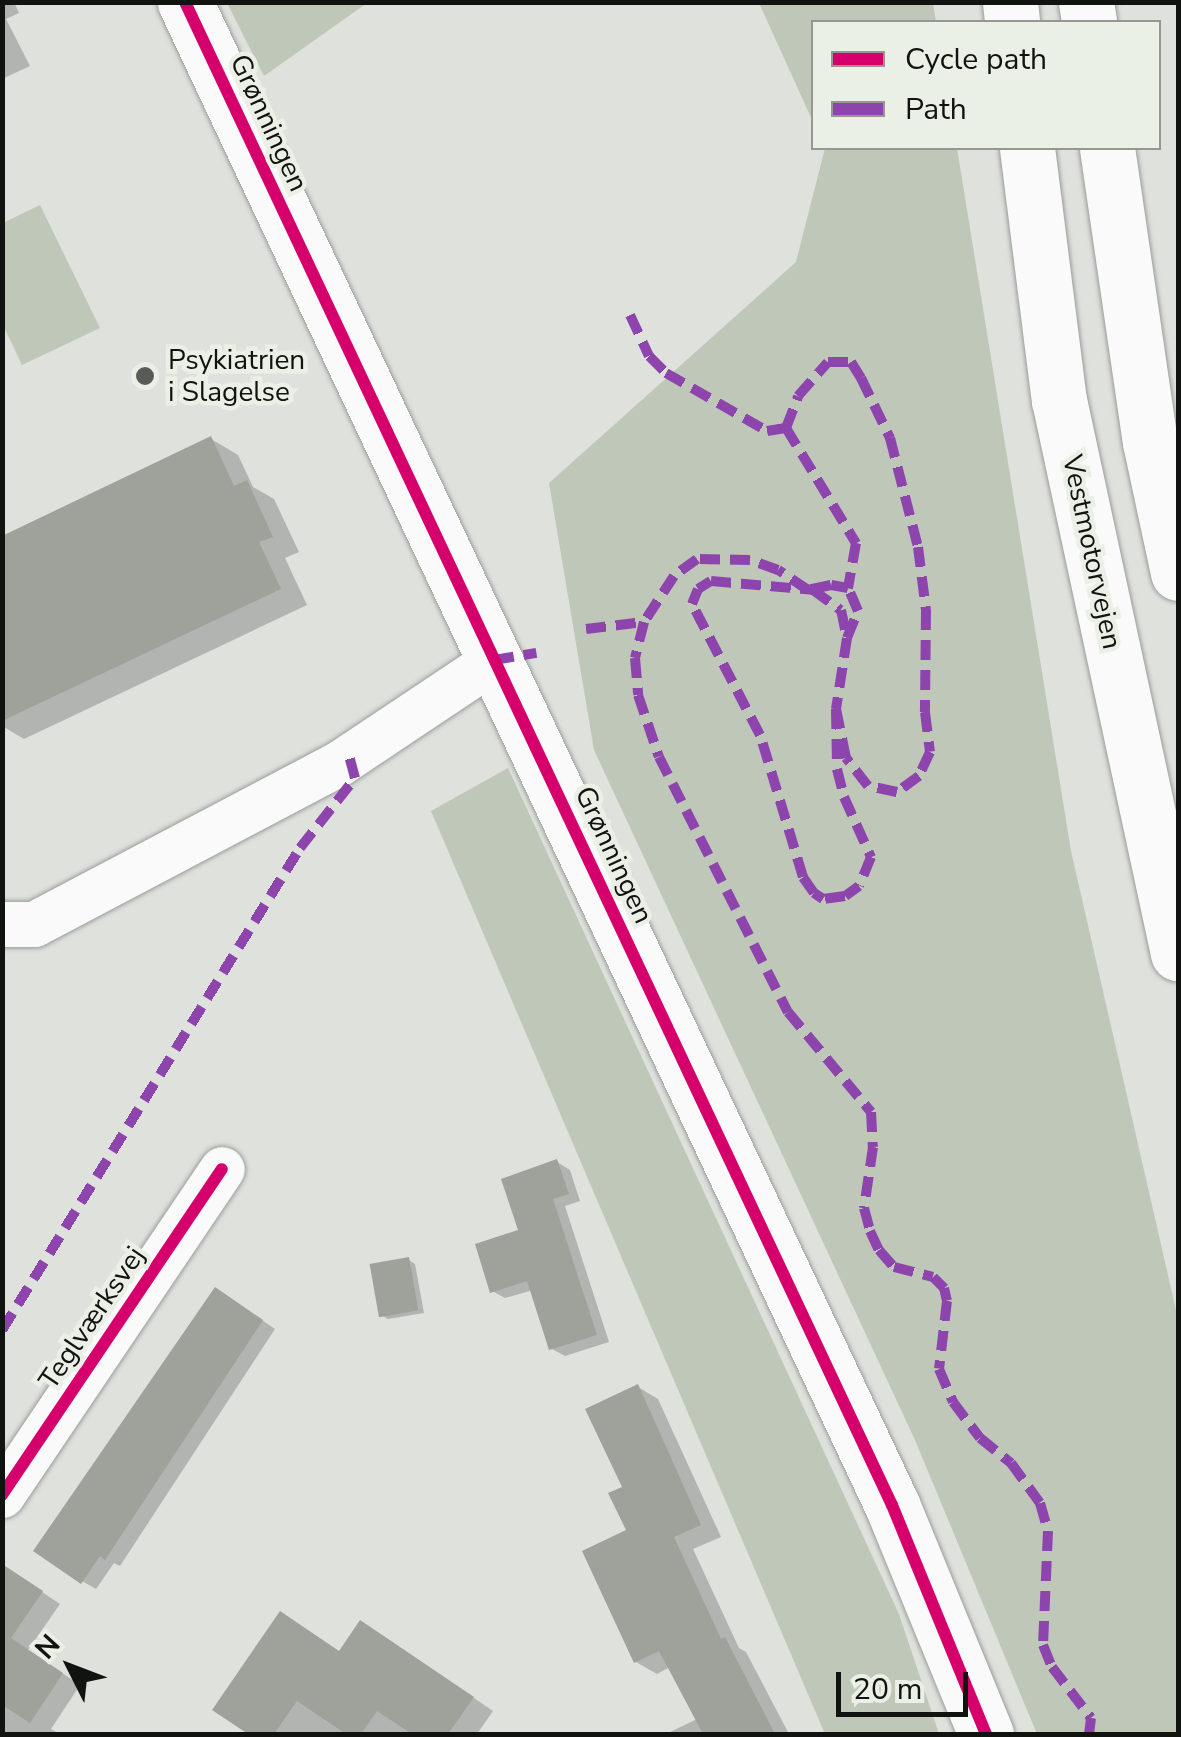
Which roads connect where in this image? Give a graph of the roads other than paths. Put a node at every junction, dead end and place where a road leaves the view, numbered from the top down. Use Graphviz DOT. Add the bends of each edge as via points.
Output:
graph roads {
  1 [pos="185,2"];
  2 [pos="1028,150"];
  3 [pos="1108,150"];
  4 [pos="1178,573"];
  5 [pos="494,660"];
  6 [pos="2,924"];
  7 [pos="1178,953"];
  8 [pos="222,1169"];
  9 [pos="2,1495"];
  10 [pos="986,1734"];
  1 -- 5 [label="main road, Grønningen"];
  2 -- 7 [label="main road, Vestmotorvejen" via="1059,400"];
  3 -- 4 [label="main road" via="1150,442"];
  5 -- 6 [label="street" via="338,764 34,924"];
  5 -- 10 [label="main road, Grønningen" via="892,1505"];
  8 -- 9 [label="street, Teglværksvej"];
}
